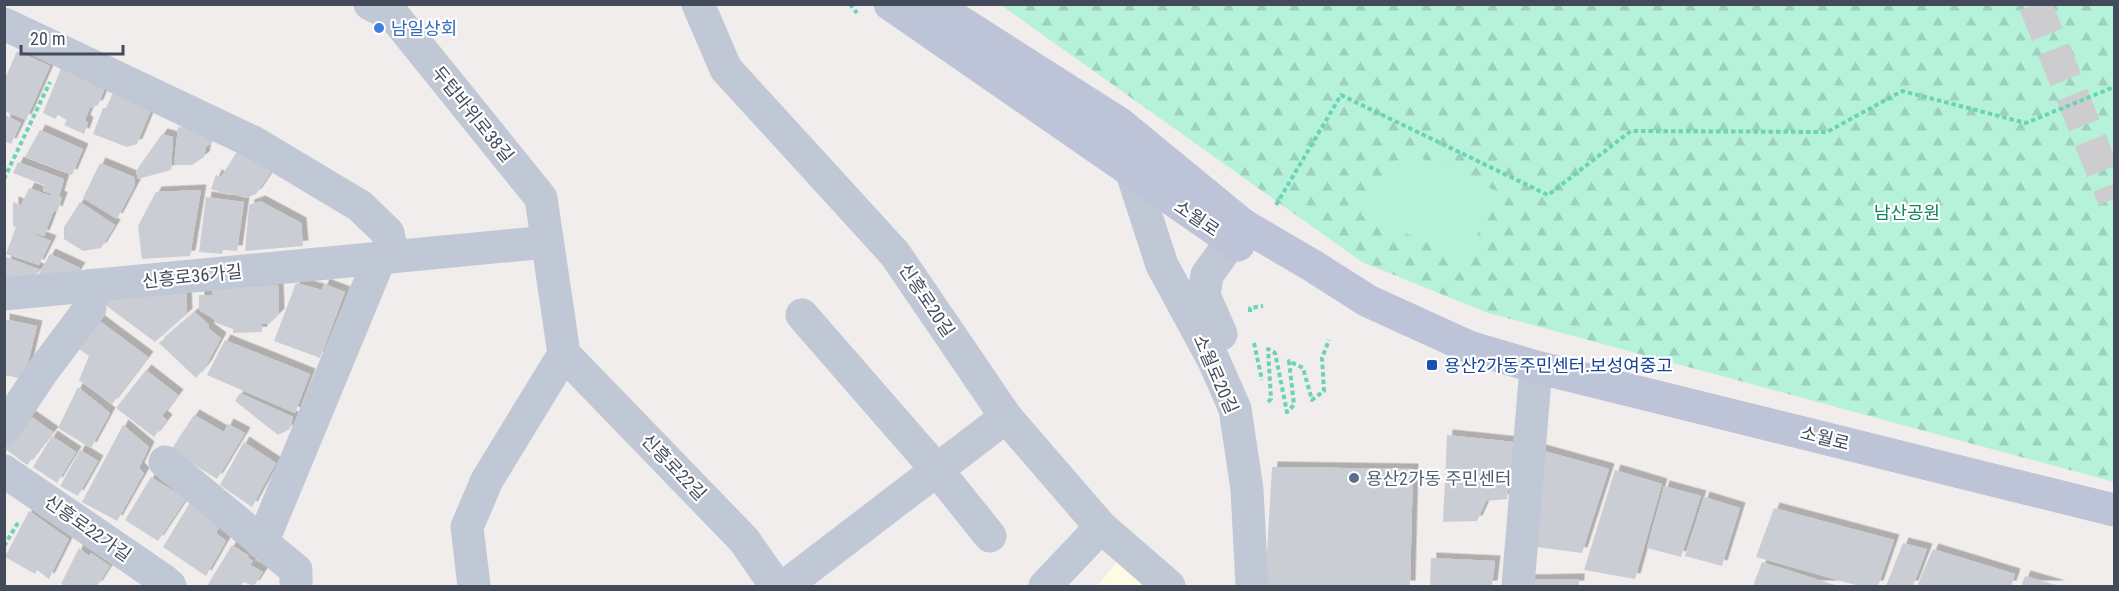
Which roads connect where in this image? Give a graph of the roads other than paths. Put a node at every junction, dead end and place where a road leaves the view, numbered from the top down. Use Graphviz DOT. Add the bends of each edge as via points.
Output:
graph roads {
  1 [pos="370,4"];
  2 [pos="698,4"];
  3 [pos="890,4"];
  4 [pos="932,4"];
  5 [pos="4,24"];
  6 [pos="1132,173"];
  7 [pos="1237,233"];
  8 [pos="547,242"];
  9 [pos="387,257"];
  10 [pos="89,286"];
  11 [pos="4,294"];
  12 [pos="802,315"];
  13 [pos="564,354"];
  14 [pos="1536,367"];
  15 [pos="1249,408"];
  16 [pos="1006,417"];
  17 [pos="4,429"];
  18 [pos="165,462"];
  19 [pos="937,470"];
  20 [pos="4,471"];
  21 [pos="2115,510"];
  22 [pos="1101,527"];
  23 [pos="990,536"];
  24 [pos="262,543"];
  25 [pos="170,586"];
  26 [pos="296,586"];
  27 [pos="474,586"];
  28 [pos="776,586"];
  29 [pos="785,586"];
  30 [pos="1045,586"];
  31 [pos="1169,586"];
  32 [pos="1252,586"];
  33 [pos="1518,586"];
  1 -- 8 [label="street, 두텁바위로38길" via="394,16 541,198"];
  2 -- 16 [label="street, 신흥로20길" via="726,69 895,254"];
  3 -- 6 [label="main road, 소월로"];
  4 -- 7 [label="main road, 소월로" via="1120,124"];
  5 -- 9 [label="street" via="253,142 360,206 388,233"];
  6 -- 7 [label="main road, 소월로"];
  6 -- 15 [label="street, 소월로20길" via="1162,265 1214,361"];
  7 -- 14 [label="main road, 소월로" via="1381,324 1460,356"];
  7 -- 15 [label="street" via="1207,275 1204,295"];
  8 -- 9 [label="street, 신흥로36가길"];
  8 -- 13 [label="street"];
  9 -- 10 [label="street, 신흥로36가길"];
  9 -- 24 [label="street"];
  10 -- 11 [label="street, 신흥로36가길"];
  10 -- 17 [label="street" via="90,308"];
  12 -- 19 [label="street"];
  13 -- 27 [label="street" via="487,480 467,527"];
  13 -- 28 [label="street, 신흥로22길" via="744,540"];
  14 -- 21 [label="main road, 소월로"];
  14 -- 33 [label="street"];
  15 -- 32 [label="street, 소월로20길" via="1247,489"];
  16 -- 19 [label="street"];
  16 -- 22 [label="street, 신흥로20길"];
  18 -- 24 [label="street"];
  19 -- 23 [label="street"];
  19 -- 29 [label="street"];
  20 -- 25 [label="street, 신흥로22가길"];
  22 -- 30 [label="street"];
  22 -- 31 [label="street, 신흥로20길"];
  24 -- 26 [label="street" via="296,570"];
}
